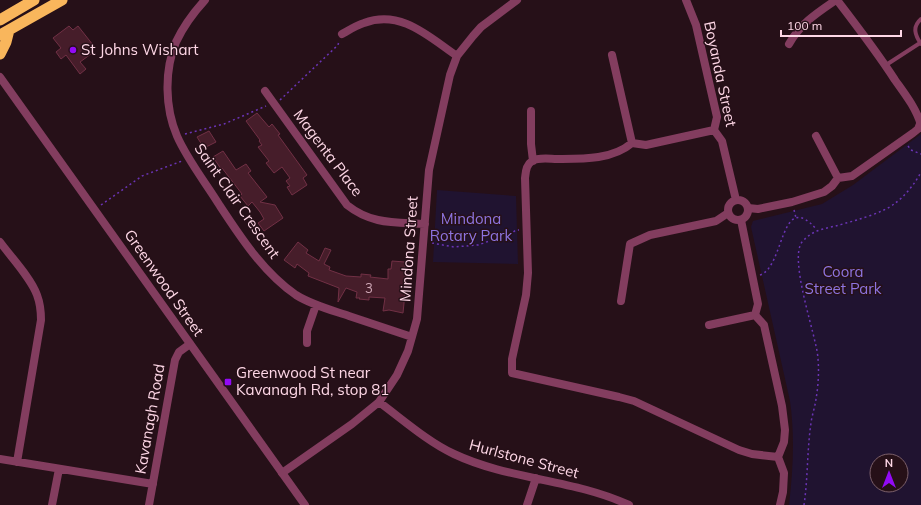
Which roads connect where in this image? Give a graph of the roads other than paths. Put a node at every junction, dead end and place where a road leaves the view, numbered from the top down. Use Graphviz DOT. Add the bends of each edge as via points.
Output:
graph roads {
  1 [pos="34,0"];
  2 [pos="62,0"];
  3 [pos="206,0"];
  4 [pos="517,0"];
  5 [pos="686,0"];
  6 [pos="837,0"];
  7 [pos="921,19"];
  8 [pos="0,20"];
  9 [pos="4,33"];
  10 [pos="342,34"];
  11 [pos="920,43"];
  12 [pos="789,44"];
  13 [pos="0,54"];
  14 [pos="612,54"];
  15 [pos="457,56"];
  16 [pos="886,65"];
  17 [pos="0,77"];
  18 [pos="265,91"];
  19 [pos="531,111"];
  20 [pos="921,124"];
  21 [pos="714,130"];
  22 [pos="816,136"];
  23 [pos="632,143"];
  24 [pos="533,161"];
  25 [pos="838,178"];
  26 [pos="736,200"];
  27 [pos="748,208"];
  28 [pos="728,213"];
  29 [pos="741,220"];
  30 [pos="426,224"];
  31 [pos="0,242"];
  32 [pos="621,301"];
  33 [pos="316,305"];
  34 [pos="756,315"];
  35 [pos="708,325"];
  36 [pos="412,337"];
  37 [pos="307,343"];
  38 [pos="190,344"];
  39 [pos="379,402"];
  40 [pos="778,457"];
  41 [pos="0,459"];
  42 [pos="17,462"];
  43 [pos="59,469"];
  44 [pos="282,473"];
  45 [pos="536,478"];
  46 [pos="153,484"];
  47 [pos="52,505"];
  48 [pos="149,505"];
  49 [pos="305,505"];
  50 [pos="527,505"];
  51 [pos="628,505"];
  52 [pos="780,505"];
  1 -- 8 [label="highway"];
  2 -- 9 [label="highway"];
  3 -- 33 [label="street, Saint Clair Crescent" via="176,42 170,65 170,117 189,158 258,259 278,281"];
  4 -- 15 [label="street, Mindona Street" via="481,27"];
  5 -- 21 [label="street, Boyanda Street" via="696,25 717,117"];
  6 -- 12 [label="street" via="796,31"];
  6 -- 16 [label="street"];
  7 -- 11 [label="lane" via="914,28"];
  9 -- 13 [label="highway" via="6,42"];
  10 -- 15 [label="street" via="375,20 399,20"];
  11 -- 16 [label="lane"];
  14 -- 23 [label="street"];
  15 -- 30 [label="street, Mindona Street" via="446,90 430,170"];
  16 -- 20 [label="street" via="914,107"];
  17 -- 38 [label="street, Greenwood Street"];
  18 -- 30 [label="street, Magenta Place" via="347,205 367,218"];
  19 -- 24 [label="street"];
  20 -- 25 [label="street" via="918,129 852,176"];
  21 -- 23 [label="street" via="646,145"];
  21 -- 26 [label="street, Boyanda Street" via="722,141"];
  22 -- 25 [label="street"];
  23 -- 24 [label="street" via="620,151 597,157"];
  24 -- 40 [label="street" via="526,168 525,178 528,273 526,295 512,359 512,373 619,396 739,450"];
  25 -- 27 [label="street" via="824,192 792,202 758,209"];
  26 -- 27 [label="street" via="742,201"];
  26 -- 28 [label="street" via="728,206"];
  27 -- 29 [label="street" via="746,217"];
  28 -- 29 [label="street" via="734,220"];
  28 -- 32 [label="street" via="716,221 650,235 630,244"];
  29 -- 34 [label="street" via="758,304"];
  30 -- 36 [label="street, Mindona Street" via="418,319"];
  31 -- 42 [label="street" via="31,283 41,308"];
  33 -- 36 [label="street, Saint Clair Crescent"];
  33 -- 37 [label="street" via="307,331"];
  34 -- 35 [label="street"];
  34 -- 40 [label="street" via="764,325 782,406 785,430 784,442"];
  36 -- 39 [label="street, Mindona Street" via="397,375"];
  38 -- 44 [label="street, Greenwood Street"];
  38 -- 46 [label="street, Kavanagh Road" via="179,352 175,360"];
  39 -- 44 [label="street, Mindona Street"];
  39 -- 45 [label="street, Hurlstone Street" via="428,439 453,454 497,469"];
  40 -- 52 [label="street" via="784,473"];
  41 -- 42 [label="street"];
  42 -- 43 [label="street"];
  43 -- 46 [label="street"];
  43 -- 47 [label="street"];
  44 -- 49 [label="street, Greenwood Street"];
  45 -- 50 [label="street"];
  45 -- 51 [label="street, Hurlstone Street" via="586,489"];
  46 -- 48 [label="street, Kavanagh Road"];
}
